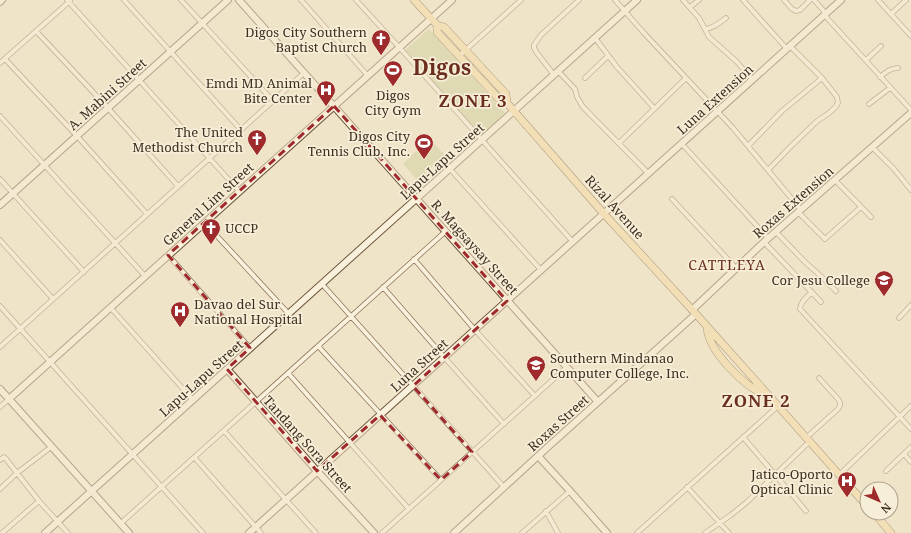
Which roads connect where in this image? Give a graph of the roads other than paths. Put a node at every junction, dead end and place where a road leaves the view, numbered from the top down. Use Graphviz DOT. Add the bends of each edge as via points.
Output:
graph roads {
  1 [pos="124,0"];
  2 [pos="181,0"];
  3 [pos="228,0"];
  4 [pos="238,0"];
  5 [pos="301,0"];
  6 [pos="356,0"];
  7 [pos="414,0"];
  8 [pos="452,0"];
  9 [pos="521,0"];
  10 [pos="579,0"];
  11 [pos="614,0"];
  12 [pos="638,0"];
  13 [pos="683,0"];
  14 [pos="699,0"];
  15 [pos="743,0"];
  16 [pos="784,0"];
  17 [pos="810,0"];
  18 [pos="814,0"];
  19 [pos="841,0"];
  20 [pos="878,0"];
  21 [pos="906,0"];
  22 [pos="69,1"];
  23 [pos="690,7"];
  24 [pos="625,12"];
  25 [pos="891,14"];
  26 [pos="825,15"];
  27 [pos="726,18"];
  28 [pos="431,19"];
  29 [pos="202,23"];
  30 [pos="437,25"];
  31 [pos="705,29"];
  32 [pos="36,31"];
  33 [pos="911,36"];
  34 [pos="595,38"];
  35 [pos="881,46"];
  36 [pos="399,48"];
  37 [pos="788,48"];
  38 [pos="466,50"];
  39 [pos="170,52"];
  40 [pos="459,56"];
  41 [pos="608,56"];
  42 [pos="5,59"];
  43 [pos="866,60"];
  44 [pos="476,61"];
  45 [pos="0,63"];
  46 [pos="469,67"];
  47 [pos="898,68"];
  48 [pos="304,73"];
  49 [pos="556,73"];
  50 [pos="368,76"];
  51 [pos="880,77"];
  52 [pos="584,78"];
  53 [pos="686,78"];
  54 [pos="822,78"];
  55 [pos="139,80"];
  56 [pos="753,80"];
  57 [pos="890,88"];
  58 [pos="273,101"];
  59 [pos="507,103"];
  60 [pos="869,104"];
  61 [pos="334,106"];
  62 [pos="108,108"];
  63 [pos="654,108"];
  64 [pos="514,111"];
  65 [pos="718,111"];
  66 [pos="911,112"];
  67 [pos="0,116"];
  68 [pos="241,130"];
  69 [pos="77,136"];
  70 [pos="482,140"];
  71 [pos="619,143"];
  72 [pos="682,144"];
  73 [pos="748,146"];
  74 [pos="872,148"];
  75 [pos="210,158"];
  76 [pos="45,164"];
  77 [pos="450,169"];
  78 [pos="768,170"];
  79 [pos="648,174"];
  80 [pos="0,178"];
  81 [pos="835,180"];
  82 [pos="178,186"];
  83 [pos="911,190"];
  84 [pos="239,191"];
  85 [pos="13,193"];
  86 [pos="417,199"];
  87 [pos="672,199"];
  88 [pos="0,205"];
  89 [pos="861,207"];
  90 [pos="800,211"];
  91 [pos="147,214"];
  92 [pos="604,214"];
  93 [pos="871,217"];
  94 [pos="204,222"];
  95 [pos="446,231"];
  96 [pos="776,232"];
  97 [pos="0,240"];
  98 [pos="766,240"];
  99 [pos="572,242"];
  100 [pos="115,243"];
  101 [pos="168,255"];
  102 [pos="414,259"];
  103 [pos="736,268"];
  104 [pos="542,270"];
  105 [pos="84,272"];
  106 [pos="144,276"];
  107 [pos="322,284"];
  108 [pos="384,287"];
  109 [pos="836,291"];
  110 [pos="812,292"];
  111 [pos="53,299"];
  112 [pos="508,301"];
  113 [pos="821,302"];
  114 [pos="911,305"];
  115 [pos="0,306"];
  116 [pos="110,307"];
  117 [pos="694,312"];
  118 [pos="289,314"];
  119 [pos="351,316"];
  120 [pos="899,318"];
  121 [pos="20,329"];
  122 [pos="475,330"];
  123 [pos="318,346"];
  124 [pos="0,347"];
  125 [pos="250,348"];
  126 [pos="444,357"];
  127 [pos="50,361"];
  128 [pos="567,367"];
  129 [pos="227,369"];
  130 [pos="288,373"];
  131 [pos="819,378"];
  132 [pos="413,386"];
  133 [pos="0,389"];
  134 [pos="535,396"];
  135 [pos="9,399"];
  136 [pos="193,400"];
  137 [pos="256,402"];
  138 [pos="598,402"];
  139 [pos="778,406"];
  140 [pos="911,406"];
  141 [pos="0,407"];
  142 [pos="380,415"];
  143 [pos="899,417"];
  144 [pos="504,424"];
  145 [pos="911,429"];
  146 [pos="224,430"];
  147 [pos="743,437"];
  148 [pos="808,440"];
  149 [pos="349,443"];
  150 [pos="51,447"];
  151 [pos="911,447"];
  152 [pos="472,452"];
  153 [pos="133,454"];
  154 [pos="904,454"];
  155 [pos="538,456"];
  156 [pos="194,457"];
  157 [pos="0,460"];
  158 [pos="911,462"];
  159 [pos="317,471"];
  160 [pos="886,471"];
  161 [pos="17,473"];
  162 [pos="839,475"];
  163 [pos="775,476"];
  164 [pos="441,480"];
  165 [pos="162,486"];
  166 [pos="504,487"];
  167 [pos="686,487"];
  168 [pos="0,489"];
  169 [pos="91,491"];
  170 [pos="570,491"];
  171 [pos="859,497"];
  172 [pos="286,499"];
  173 [pos="39,502"];
  174 [pos="409,509"];
  175 [pos="546,511"];
  176 [pos="806,512"];
  177 [pos="58,521"];
  178 [pos="881,521"];
  179 [pos="720,522"];
  180 [pos="120,524"];
  181 [pos="255,527"];
  182 [pos="2,533"];
  183 [pos="45,533"];
  184 [pos="68,533"];
  185 [pos="129,533"];
  186 [pos="203,533"];
  187 [pos="249,533"];
  188 [pos="261,533"];
  189 [pos="316,533"];
  190 [pos="374,533"];
  191 [pos="382,533"];
  192 [pos="454,533"];
  193 [pos="522,533"];
  194 [pos="558,533"];
  195 [pos="607,533"];
  196 [pos="637,533"];
  197 [pos="705,533"];
  198 [pos="729,533"];
  199 [pos="892,533"];
  1 -- 39 [label="street"];
  2 -- 29 [label="street"];
  3 -- 29 [label="street, A. Mabini Street"];
  4 -- 48 [label="street, R. Magsaysay Street"];
  5 -- 50 [label="street"];
  6 -- 36 [label="street"];
  7 -- 28 [label="main road, Rizal Avenue"];
  8 -- 28 [label="street, General Lim Street"];
  9 -- 38 [label="street"];
  10 -- 49 [label="street" via="541,35 534,45 537,53"];
  11 -- 24 [label="street"];
  12 -- 24 [label="street, Lapu-Lapu Street"];
  13 -- 23 [label="street"];
  14 -- 23 [label="street"];
  15 -- 37 [label="street"];
  16 -- 17 [label="street" via="796,11"];
  18 -- 26 [label="street"];
  19 -- 26 [label="street, Luna Extension"];
  20 -- 25 [label="street"];
  21 -- 25 [label="street"];
  22 -- 32 [label="street"];
  22 -- 55 [label="street"];
  23 -- 31 [label="street"];
  24 -- 34 [label="street, Lapu-Lapu Street"];
  24 -- 53 [label="street"];
  25 -- 33 [label="street"];
  26 -- 37 [label="street, Luna Extension"];
  26 -- 43 [label="street"];
  27 -- 31 [label="street" via="717,25"];
  28 -- 30 [label="main road, Rizal Avenue"];
  28 -- 36 [label="street, General Lim Street"];
  29 -- 39 [label="street, A. Mabini Street"];
  29 -- 58 [label="street"];
  30 -- 38 [label="main road, Rizal Avenue" via="444,27"];
  30 -- 40 [label="main road, Rizal Avenue" via="437,32"];
  31 -- 56 [label="street" via="712,41 731,56"];
  32 -- 42 [label="street"];
  32 -- 62 [label="street"];
  34 -- 41 [label="street"];
  34 -- 49 [label="street, Lapu-Lapu Street"];
  35 -- 43 [label="street"];
  36 -- 50 [label="street, General Lim Street"];
  36 -- 70 [label="street"];
  37 -- 54 [label="street"];
  37 -- 56 [label="street, Luna Extension"];
  38 -- 40 [label="street"];
  38 -- 44 [label="main road, Rizal Avenue"];
  39 -- 55 [label="street, A. Mabini Street"];
  39 -- 68 [label="street"];
  40 -- 46 [label="main road, Rizal Avenue"];
  41 -- 52 [label="street"];
  41 -- 63 [label="street"];
  42 -- 45 [label="street"];
  42 -- 69 [label="street"];
  43 -- 51 [label="street"];
  44 -- 46 [label="main road"];
  44 -- 59 [label="main road, Rizal Avenue" via="506,94"];
  46 -- 59 [label="main road, Rizal Avenue" via="499,99"];
  47 -- 51 [label="street" via="887,71"];
  48 -- 58 [label="street"];
  48 -- 61 [label="street, R. Magsaysay Street"];
  49 -- 64 [label="street, Lapu-Lapu Street"];
  49 -- 71 [label="street" via="575,89 583,107"];
  50 -- 61 [label="street, General Lim Street"];
  51 -- 57 [label="street"];
  53 -- 63 [label="street"];
  53 -- 65 [label="street"];
  54 -- 73 [label="street" via="782,112"];
  54 -- 78 [label="street" via="837,97 838,104"];
  55 -- 62 [label="street, A. Mabini Street"];
  55 -- 75 [label="street"];
  56 -- 65 [label="street, Luna Extension"];
  57 -- 60 [label="street"];
  57 -- 66 [label="street"];
  58 -- 68 [label="street"];
  59 -- 64 [label="main road, Rizal Avenue"];
  61 -- 84 [label="street, General Lim Street"];
  61 -- 86 [label="street, R. Magsaysay Street"];
  62 -- 69 [label="street, A. Mabini Street"];
  62 -- 82 [label="street"];
  63 -- 71 [label="street"];
  64 -- 70 [label="street, Lapu-Lapu Street"];
  64 -- 92 [label="main road, Rizal Avenue"];
  65 -- 72 [label="street, Luna Extension"];
  65 -- 73 [label="street"];
  66 -- 74 [label="street, Roxas Extension"];
  67 -- 76 [label="street"];
  68 -- 75 [label="street"];
  69 -- 76 [label="street, A. Mabini Street"];
  69 -- 91 [label="street"];
  70 -- 77 [label="street, Lapu-Lapu Street"];
  70 -- 99 [label="street"];
  71 -- 79 [label="street"];
  72 -- 79 [label="street, Luna Extension"];
  72 -- 98 [label="street"];
  73 -- 78 [label="street"];
  74 -- 81 [label="street, Roxas Extension"];
  74 -- 83 [label="street"];
  75 -- 82 [label="street"];
  75 -- 84 [label="street"];
  76 -- 85 [label="street, A. Mabini Street"];
  76 -- 100 [label="street"];
  77 -- 86 [label="street, Lapu-Lapu Street"];
  77 -- 104 [label="street"];
  78 -- 90 [label="street"];
  79 -- 92 [label="street, Luna Extension"];
  80 -- 85 [label="street"];
  81 -- 89 [label="street"];
  81 -- 90 [label="street, Roxas Extension"];
  82 -- 91 [label="street"];
  84 -- 94 [label="street, General Lim Street"];
  85 -- 88 [label="street, A. Mabini Street"];
  85 -- 105 [label="street"];
  86 -- 95 [label="street, R. Magsaysay Street"];
  86 -- 107 [label="street, Lapu-Lapu Street"];
  87 -- 103 [label="street"];
  89 -- 90 [label="street" via="825,239"];
  89 -- 93 [label="street"];
  90 -- 96 [label="street, Roxas Extension"];
  91 -- 100 [label="street"];
  92 -- 99 [label="street, Luna Street"];
  92 -- 117 [label="main road, Rizal Avenue"];
  94 -- 101 [label="street, General Lim Street"];
  94 -- 118 [label="street"];
  95 -- 102 [label="street"];
  95 -- 112 [label="street, R. Magsaysay Street"];
  96 -- 98 [label="street, Roxas Extension"];
  96 -- 109 [label="street"];
  97 -- 111 [label="street"];
  98 -- 103 [label="street, Roxas Extension"];
  98 -- 110 [label="street"];
  99 -- 104 [label="street, Luna Street"];
  100 -- 105 [label="street"];
  100 -- 106 [label="street"];
  101 -- 106 [label="street, General Lim Street"];
  101 -- 125 [label="street"];
  102 -- 108 [label="street"];
  102 -- 122 [label="street"];
  103 -- 117 [label="street, Roxas Extension"];
  104 -- 112 [label="street, Luna Street"];
  105 -- 111 [label="street"];
  106 -- 116 [label="street, General Lim Street"];
  107 -- 118 [label="street, Lapu-Lapu Street"];
  107 -- 119 [label="street"];
  108 -- 119 [label="street"];
  108 -- 126 [label="street"];
  110 -- 113 [label="street"];
  110 -- 143 [label="street" via="800,309"];
  111 -- 121 [label="street"];
  112 -- 122 [label="street, Luna Street"];
  112 -- 128 [label="street, R. Magsaysay Street"];
  114 -- 120 [label="street"];
  115 -- 121 [label="street"];
  116 -- 127 [label="street, General Lim Street"];
  116 -- 136 [label="street"];
  117 -- 138 [label="street, Roxas Street"];
  117 -- 139 [label="main road, Rizal Avenue" via="707,326 717,353 748,385 770,397"];
  118 -- 125 [label="street, Lapu-Lapu Street"];
  119 -- 123 [label="street"];
  119 -- 132 [label="street"];
  121 -- 124 [label="street"];
  121 -- 127 [label="street"];
  122 -- 126 [label="street, Luna Street"];
  122 -- 134 [label="street"];
  123 -- 130 [label="street"];
  123 -- 142 [label="street"];
  125 -- 129 [label="street, Lapu-Lapu Street"];
  126 -- 132 [label="street, Luna Street"];
  126 -- 144 [label="street"];
  127 -- 135 [label="street, General Lim Street"];
  127 -- 153 [label="street"];
  128 -- 134 [label="street"];
  128 -- 138 [label="street, R. Magsaysay Street"];
  129 -- 136 [label="street, Lapu-Lapu Street"];
  129 -- 137 [label="street, Tandang Sora Street"];
  130 -- 137 [label="street"];
  130 -- 149 [label="street"];
  131 -- 148 [label="street" via="838,399 840,406"];
  132 -- 142 [label="street, Luna Street"];
  132 -- 152 [label="street"];
  133 -- 135 [label="street"];
  134 -- 144 [label="street"];
  135 -- 141 [label="street, General Lim Street"];
  135 -- 150 [label="street"];
  136 -- 153 [label="street, Lapu-Lapu Street"];
  137 -- 146 [label="street"];
  137 -- 159 [label="street, Tandang Sora Street"];
  138 -- 155 [label="street, Roxas Street"];
  139 -- 147 [label="street"];
  139 -- 148 [label="main road, Rizal Avenue"];
  140 -- 143 [label="street"];
  142 -- 149 [label="street, Luna Street"];
  142 -- 164 [label="street"];
  143 -- 145 [label="street"];
  143 -- 162 [label="street"];
  144 -- 152 [label="street"];
  146 -- 156 [label="street"];
  146 -- 172 [label="street"];
  147 -- 163 [label="street"];
  147 -- 167 [label="street"];
  148 -- 162 [label="main road, Rizal Avenue"];
  148 -- 163 [label="street"];
  149 -- 159 [label="street, Luna Street"];
  149 -- 174 [label="street"];
  150 -- 161 [label="street"];
  150 -- 169 [label="street"];
  151 -- 154 [label="street"];
  152 -- 164 [label="street"];
  152 -- 166 [label="street"];
  153 -- 165 [label="street"];
  153 -- 169 [label="street, Lapu-Lapu Street"];
  154 -- 158 [label="street"];
  154 -- 160 [label="street"];
  155 -- 166 [label="street, Roxas Street"];
  155 -- 170 [label="street"];
  156 -- 165 [label="street"];
  156 -- 181 [label="street"];
  157 -- 161 [label="street" via="5,458"];
  159 -- 172 [label="street, Luna Street"];
  159 -- 190 [label="street, Tandang Sora Street"];
  161 -- 168 [label="street"];
  161 -- 173 [label="street"];
  162 -- 171 [label="main road, Rizal Avenue"];
  163 -- 176 [label="street"];
  163 -- 179 [label="street" via="739,509"];
  164 -- 174 [label="street"];
  165 -- 180 [label="street"];
  165 -- 186 [label="street"];
  166 -- 192 [label="street, Roxas Street"];
  167 -- 179 [label="street"];
  167 -- 196 [label="street"];
  169 -- 177 [label="street, Lapu-Lapu Street"];
  169 -- 180 [label="street"];
  170 -- 175 [label="street"];
  170 -- 195 [label="street"];
  172 -- 181 [label="street, Luna Street"];
  172 -- 189 [label="street"];
  173 -- 177 [label="street"];
  173 -- 182 [label="street"];
  174 -- 191 [label="street"];
  175 -- 193 [label="street"];
  175 -- 194 [label="street"];
  177 -- 183 [label="street, Lapu-Lapu Street"];
  177 -- 184 [label="street"];
  178 -- 199 [label="main road"];
  179 -- 197 [label="street"];
  179 -- 198 [label="street"];
  180 -- 185 [label="street"];
  181 -- 187 [label="street, Luna Street"];
  181 -- 188 [label="street"];
}
